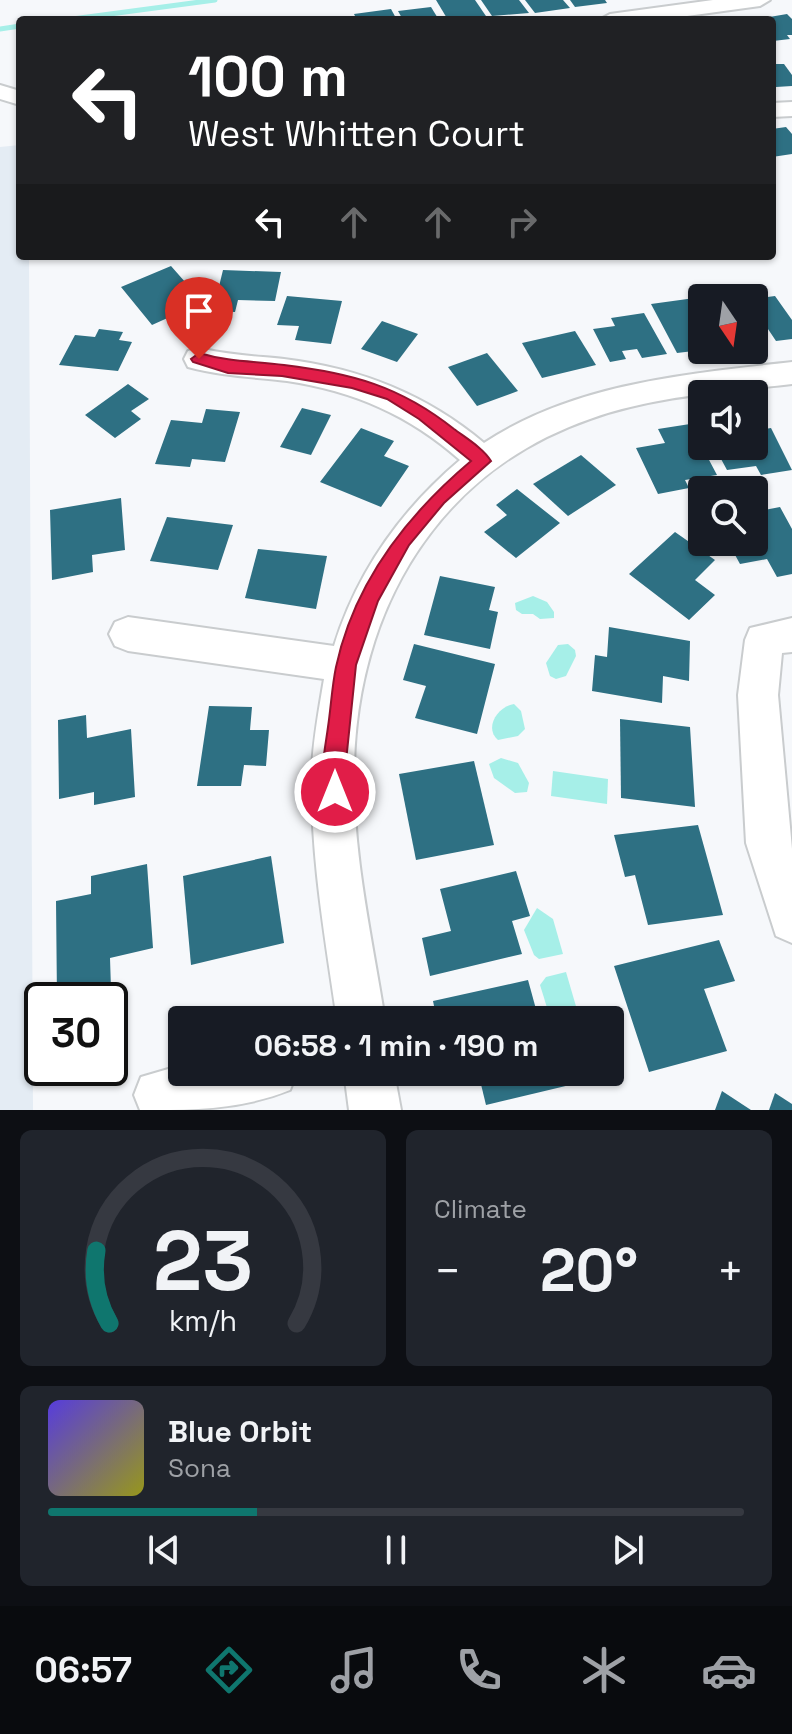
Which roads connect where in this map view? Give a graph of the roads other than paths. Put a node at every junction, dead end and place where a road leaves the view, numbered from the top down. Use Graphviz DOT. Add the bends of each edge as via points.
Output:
graph roads {
  1 [pos="760,0"];
  2 [pos="640,16"];
  3 [pos="199,359"];
  4 [pos="792,373"];
  5 [pos="483,461"];
  6 [pos="128,634"];
  7 [pos="778,637"];
  8 [pos="346,665"];
  9 [pos="792,920"];
  10 [pos="359,1006"];
  11 [pos="203,1086"];
  12 [pos="371,1086"];
  13 [pos="159,1095"];
  14 [pos="375,1110"];
  1 -- 2 [label="street"];
  3 -- 5 [label="street" via="353,382 392,395"];
  4 -- 5 [label="street" via="614,399 548,422"];
  5 -- 8 [label="street" via="438,499 403,540 369,600"];
  6 -- 8 [label="street"];
  7 -- 9 [label="street" via="758,695 768,843"];
  8 -- 10 [label="street" via="333,766 340,872"];
  11 -- 13 [label="street"];
  12 -- 14 [label="street"];
}
